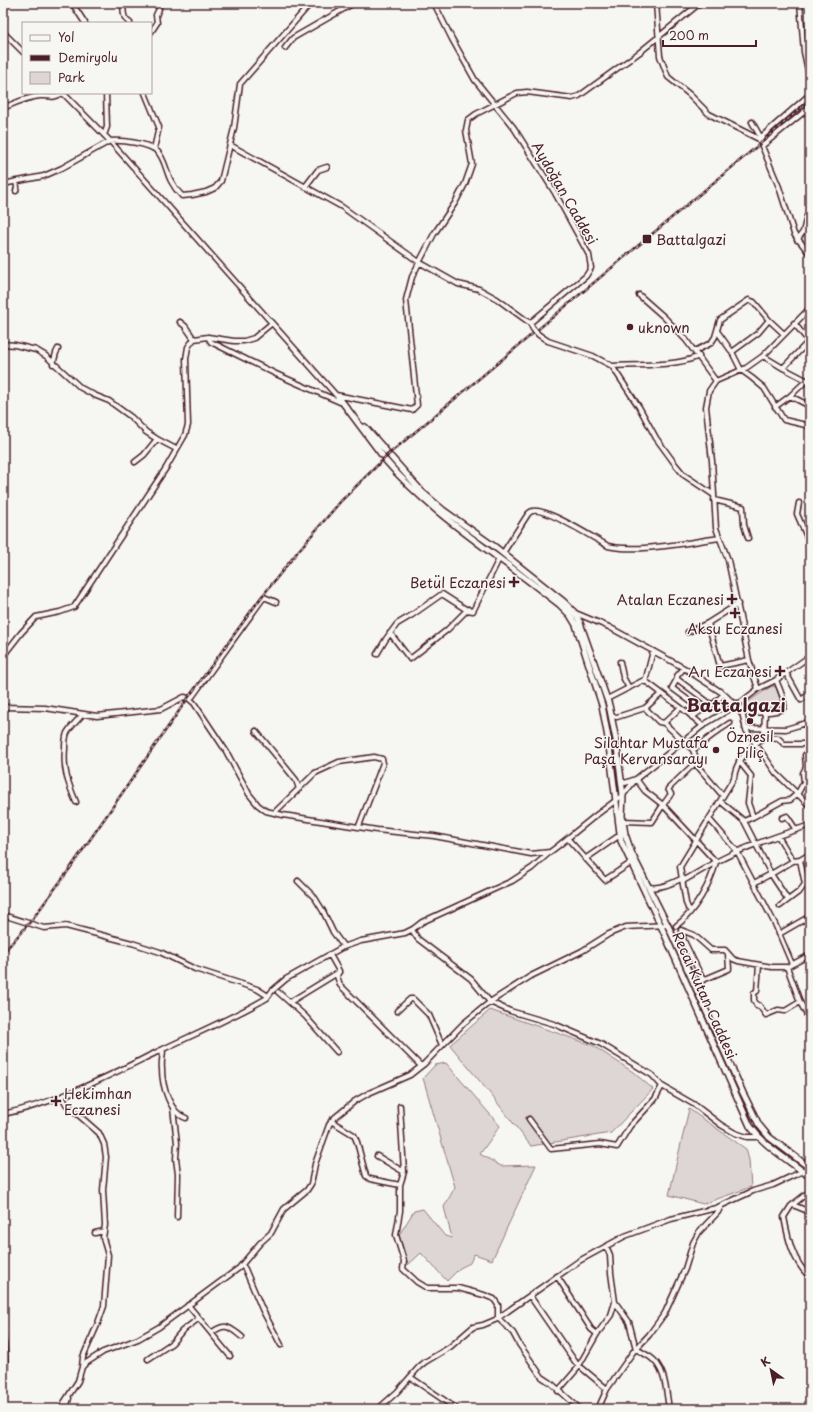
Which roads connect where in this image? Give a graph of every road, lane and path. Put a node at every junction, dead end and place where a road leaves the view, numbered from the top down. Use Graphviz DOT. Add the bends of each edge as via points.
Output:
graph roads {
  1 [pos="72,3"];
  2 [pos="123,3"];
  3 [pos="158,3"];
  4 [pos="311,3"];
  5 [pos="354,3"];
  6 [pos="434,3"];
  7 [pos="656,3"];
  8 [pos="700,3"];
  9 [pos="800,3"];
  10 [pos="84,22"];
  11 [pos="129,22"];
  12 [pos="152,30"];
  13 [pos="3,32"];
  14 [pos="659,36"];
  15 [pos="285,48"];
  16 [pos="22,51"];
  17 [pos="810,80"];
  18 [pos="810,92"];
  19 [pos="60,94"];
  20 [pos="63,94"];
  21 [pos="106,94"];
  22 [pos="145,94"];
  23 [pos="495,105"];
  24 [pos="810,107"];
  25 [pos="3,108"];
  26 [pos="752,122"];
  27 [pos="104,135"];
  28 [pos="760,138"];
  29 [pos="110,141"];
  30 [pos="230,145"];
  31 [pos="762,146"];
  32 [pos="154,150"];
  33 [pos="327,167"];
  34 [pos="16,181"];
  35 [pos="3,184"];
  36 [pos="305,187"];
  37 [pos="16,191"];
  38 [pos="810,214"];
  39 [pos="797,240"];
  40 [pos="810,254"];
  41 [pos="419,262"];
  42 [pos="639,295"];
  43 [pos="810,308"];
  44 [pos="768,320"];
  45 [pos="180,322"];
  46 [pos="272,323"];
  47 [pos="794,323"];
  48 [pos="530,324"];
  49 [pos="717,332"];
  50 [pos="784,334"];
  51 [pos="208,337"];
  52 [pos="194,339"];
  53 [pos="809,341"];
  54 [pos="3,344"];
  55 [pos="58,349"];
  56 [pos="695,351"];
  57 [pos="732,352"];
  58 [pos="699,356"];
  59 [pos="763,356"];
  60 [pos="53,364"];
  61 [pos="612,366"];
  62 [pos="784,368"];
  63 [pos="741,370"];
  64 [pos="808,381"];
  65 [pos="716,382"];
  66 [pos="336,395"];
  67 [pos="790,396"];
  68 [pos="343,402"];
  69 [pos="810,406"];
  70 [pos="775,407"];
  71 [pos="810,426"];
  72 [pos="157,439"];
  73 [pos="176,449"];
  74 [pos="384,453"];
  75 [pos="135,462"];
  76 [pos="714,495"];
  77 [pos="714,500"];
  78 [pos="799,503"];
  79 [pos="720,538"];
  80 [pos="748,538"];
  81 [pos="810,539"];
  82 [pos="503,553"];
  83 [pos="500,559"];
  84 [pos="276,602"];
  85 [pos="738,604"];
  86 [pos="467,610"];
  87 [pos="572,613"];
  88 [pos="708,623"];
  89 [pos="688,632"];
  90 [pos="390,633"];
  91 [pos="653,651"];
  92 [pos="3,654"];
  93 [pos="377,654"];
  94 [pos="810,656"];
  95 [pos="749,660"];
  96 [pos="620,662"];
  97 [pos="684,668"];
  98 [pos="786,673"];
  99 [pos="677,679"];
  100 [pos="776,680"];
  101 [pos="645,682"];
  102 [pos="629,688"];
  103 [pos="758,689"];
  104 [pos="661,694"];
  105 [pos="724,694"];
  106 [pos="810,694"];
  107 [pos="188,698"];
  108 [pos="607,699"];
  109 [pos="740,703"];
  110 [pos="712,705"];
  111 [pos="3,707"];
  112 [pos="645,708"];
  113 [pos="680,708"];
  114 [pos="702,710"];
  115 [pos="765,712"];
  116 [pos="741,713"];
  117 [pos="83,714"];
  118 [pos="611,716"];
  119 [pos="692,717"];
  120 [pos="808,722"];
  121 [pos="664,723"];
  122 [pos="730,723"];
  123 [pos="703,726"];
  124 [pos="745,728"];
  125 [pos="765,729"];
  126 [pos="810,729"];
  127 [pos="256,731"];
  128 [pos="764,737"];
  129 [pos="683,741"];
  130 [pos="755,744"];
  131 [pos="810,744"];
  132 [pos="693,750"];
  133 [pos="810,751"];
  134 [pos="739,761"];
  135 [pos="695,763"];
  136 [pos="636,779"];
  137 [pos="621,780"];
  138 [pos="299,789"];
  139 [pos="798,793"];
  140 [pos="623,795"];
  141 [pos="723,796"];
  142 [pos="615,800"];
  143 [pos="720,801"];
  144 [pos="76,802"];
  145 [pos="809,803"];
  146 [pos="662,805"];
  147 [pos="274,813"];
  148 [pos="753,817"];
  149 [pos="782,818"];
  150 [pos="709,819"];
  151 [pos="623,821"];
  152 [pos="744,821"];
  153 [pos="810,825"];
  154 [pos="359,826"];
  155 [pos="796,830"];
  156 [pos="620,835"];
  157 [pos="778,836"];
  158 [pos="568,838"];
  159 [pos="697,840"];
  160 [pos="755,844"];
  161 [pos="737,851"];
  162 [pos="550,852"];
  163 [pos="810,854"];
  164 [pos="585,859"];
  165 [pos="793,860"];
  166 [pos="800,860"];
  167 [pos="631,862"];
  168 [pos="716,862"];
  169 [pos="771,874"];
  170 [pos="683,880"];
  171 [pos="298,881"];
  172 [pos="754,883"];
  173 [pos="649,887"];
  174 [pos="788,900"];
  175 [pos="780,906"];
  176 [pos="691,911"];
  177 [pos="3,915"];
  178 [pos="805,919"];
  179 [pos="661,926"];
  180 [pos="677,926"];
  181 [pos="669,927"];
  182 [pos="412,930"];
  183 [pos="681,930"];
  184 [pos="779,934"];
  185 [pos="344,947"];
  186 [pos="728,954"];
  187 [pos="330,955"];
  188 [pos="810,955"];
  189 [pos="759,964"];
  190 [pos="792,964"];
  191 [pos="787,967"];
  192 [pos="339,972"];
  193 [pos="703,980"];
  194 [pos="693,984"];
  195 [pos="278,992"];
  196 [pos="268,996"];
  197 [pos="290,1002"];
  198 [pos="490,1002"];
  199 [pos="800,1002"];
  200 [pos="397,1011"];
  201 [pos="810,1021"];
  202 [pos="442,1045"];
  203 [pos="163,1049"];
  204 [pos="337,1052"];
  205 [pos="421,1066"];
  206 [pos="662,1086"];
  207 [pos="62,1096"];
  208 [pos="400,1106"];
  209 [pos="173,1108"];
  210 [pos="3,1114"];
  211 [pos="186,1118"];
  212 [pos="529,1119"];
  213 [pos="331,1121"];
  214 [pos="758,1137"];
  215 [pos="377,1156"];
  216 [pos="809,1166"];
  217 [pos="803,1171"];
  218 [pos="404,1172"];
  219 [pos="810,1177"];
  220 [pos="400,1185"];
  221 [pos="810,1191"];
  222 [pos="793,1205"];
  223 [pos="721,1206"];
  224 [pos="810,1212"];
  225 [pos="177,1218"];
  226 [pos="104,1231"];
  227 [pos="95,1233"];
  228 [pos="606,1246"];
  229 [pos="242,1265"];
  230 [pos="557,1276"];
  231 [pos="810,1277"];
  232 [pos="530,1296"];
  233 [pos="615,1302"];
  234 [pos="188,1305"];
  235 [pos="498,1318"];
  236 [pos="198,1319"];
  237 [pos="211,1334"];
  238 [pos="597,1334"];
  239 [pos="3,1337"];
  240 [pos="242,1337"];
  241 [pos="281,1345"];
  242 [pos="636,1349"];
  243 [pos="230,1356"];
  244 [pos="148,1358"];
  245 [pos="578,1366"];
  246 [pos="82,1367"];
  247 [pos="410,1377"];
  248 [pos="607,1389"];
  249 [pos="558,1391"];
  250 [pos="71,1393"];
  251 [pos="3,1405"];
  252 [pos="60,1409"];
  253 [pos="66,1409"];
  254 [pos="378,1409"];
  255 [pos="457,1409"];
  256 [pos="580,1409"];
  257 [pos="598,1409"];
  258 [pos="669,1409"];
  1 -- 10 [label="street"];
  2 -- 11 [label="street" via="123,16"];
  3 -- 12 [label="street" via="157,23"];
  4 -- 30 [label="street" via="240,84"];
  5 -- 15 [label="street" via="293,38"];
  6 -- 23 [label="street, Aydoğan Caddesi" via="475,80"];
  7 -- 14 [label="street"];
  8 -- 14 [label="street"];
  9 -- 17 [label="street" via="804,52"];
  13 -- 16 [label="street"];
  14 -- 23 [label="street" via="579,96 572,98 517,93"];
  14 -- 28 [label="street" via="660,56 668,77 709,114"];
  18 -- 28 [label="street"];
  19 -- 25 [label="street" via="53,97 24,99"];
  20 -- 27 [label="street"];
  21 -- 27 [label="street" via="107,127"];
  22 -- 32 [label="street" via="159,127"];
  23 -- 41 [label="street" via="468,120 466,130 472,164 455,203"];
  23 -- 48 [label="street, Aydoğan Caddesi" via="514,128 556,193 589,255 591,268 586,276"];
  24 -- 31 [label="street"];
  26 -- 28 [label="street"];
  27 -- 29 [label="street"];
  28 -- 31 [label="street"];
  29 -- 32 [label="street" via="138,143"];
  29 -- 34 [label="street" via="44,176"];
  29 -- 46 [label="street"];
  30 -- 32 [label="street" via="222,181 215,188 182,196 174,187 166,165"];
  30 -- 36 [label="street"];
  31 -- 39 [label="street"];
  33 -- 36 [label="street" via="318,170"];
  34 -- 35 [label="street"];
  34 -- 37 [label="street"];
  36 -- 41 [label="street" via="342,207"];
  38 -- 39 [label="street"];
  39 -- 40 [label="street"];
  41 -- 48 [label="street" via="458,284 479,289 497,299"];
  41 -- 66 [label="street" via="406,300 417,406 412,410"];
  42 -- 56 [label="street" via="664,317"];
  43 -- 47 [label="street"];
  44 -- 49 [label="street" via="754,302 749,300 720,320"];
  44 -- 50 [label="street"];
  44 -- 57 [label="street" via="758,333"];
  45 -- 52 [label="street"];
  46 -- 51 [label="street" via="254,338 244,341"];
  46 -- 66 [label="street"];
  47 -- 50 [label="street"];
  47 -- 53 [label="street"];
  48 -- 61 [label="street, bridge" via="548,341 593,356"];
  49 -- 56 [label="street" via="711,342"];
  49 -- 57 [label="street"];
  50 -- 59 [label="street"];
  51 -- 52 [label="street"];
  51 -- 68 [label="street" via="211,342 276,374"];
  52 -- 73 [label="street" via="188,347 186,359 188,425"];
  53 -- 62 [label="street"];
  54 -- 60 [label="street" via="36,350"];
  55 -- 60 [label="street"];
  56 -- 58 [label="street"];
  57 -- 63 [label="street"];
  58 -- 61 [label="street" via="678,362"];
  58 -- 65 [label="street"];
  59 -- 62 [label="street"];
  59 -- 63 [label="street"];
  60 -- 72 [label="street" via="81,388 110,401"];
  61 -- 76 [label="street" via="675,464 684,475"];
  62 -- 64 [label="street"];
  63 -- 65 [label="street"];
  63 -- 70 [label="street" via="764,388"];
  64 -- 67 [label="street"];
  65 -- 76 [label="street" via="708,391 706,407"];
  66 -- 68 [label="street"];
  67 -- 69 [label="street"];
  67 -- 70 [label="street"];
  68 -- 74 [label="main road"];
  70 -- 71 [label="street" via="786,421"];
  72 -- 73 [label="street"];
  72 -- 75 [label="street"];
  73 -- 92 [label="street" via="74,607 36,617"];
  76 -- 77 [label="street"];
  77 -- 79 [label="street" via="716,528"];
  77 -- 80 [label="street" via="743,507"];
  78 -- 81 [label="street" via="797,514"];
  79 -- 82 [label="street" via="655,547 618,548 608,546 552,516 533,511 528,514"];
  79 -- 85 [label="street"];
  82 -- 83 [label="main road" via="443,510 389,459 406,483 422,499"];
  82 -- 87 [label="main road" via="564,602"];
  83 -- 86 [label="street" via="473,611"];
  83 -- 87 [label="main road"];
  84 -- 107 [label="street" via="264,597 192,697"];
  85 -- 88 [label="street"];
  85 -- 95 [label="street"];
  86 -- 90 [label="street" via="442,594 397,624"];
  86 -- 90 [label="street" via="448,630 410,659"];
  87 -- 91 [label="street" via="610,627"];
  87 -- 108 [label="main road, Recai Kutan Caddesi" via="582,626"];
  87 -- 142 [label="main road, Recai Kutan Caddesi" via="602,705"];
  88 -- 89 [label="street"];
  88 -- 95 [label="street" via="720,666"];
  90 -- 93 [label="street"];
  91 -- 97 [label="street"];
  91 -- 101 [label="street"];
  94 -- 98 [label="street"];
  95 -- 103 [label="street"];
  96 -- 102 [label="street" via="623,677"];
  97 -- 99 [label="street" via="676,676"];
  97 -- 105 [label="street"];
  98 -- 100 [label="street"];
  98 -- 106 [label="street" via="801,700"];
  99 -- 110 [label="street"];
  99 -- 114 [label="street" via="672,688"];
  100 -- 103 [label="street"];
  100 -- 115 [label="street" via="784,707 779,711"];
  101 -- 102 [label="street" via="644,680"];
  101 -- 104 [label="street"];
  102 -- 108 [label="street"];
  103 -- 109 [label="street"];
  104 -- 112 [label="street"];
  104 -- 113 [label="street"];
  105 -- 109 [label="street" via="733,703"];
  105 -- 110 [label="street"];
  107 -- 117 [label="street" via="184,697 161,710 96,716"];
  107 -- 147 [label="street" via="226,751 249,794 258,805"];
  108 -- 118 [label="main road, Recai Kutan Caddesi"];
  109 -- 116 [label="street"];
  109 -- 123 [label="street"];
  110 -- 114 [label="street"];
  111 -- 117 [label="street" via="45,708"];
  112 -- 118 [label="street" via="616,717"];
  112 -- 121 [label="street" via="659,722"];
  113 -- 119 [label="street"];
  113 -- 121 [label="street"];
  114 -- 119 [label="street"];
  115 -- 116 [label="street"];
  115 -- 125 [label="street"];
  116 -- 124 [label="street"];
  117 -- 144 [label="street" via="66,735 64,768"];
  118 -- 137 [label="main road, Recai Kutan Caddesi"];
  119 -- 123 [label="street"];
  120 -- 125 [label="street" via="786,729"];
  120 -- 126 [label="street"];
  121 -- 129 [label="street"];
  122 -- 132 [label="street"];
  123 -- 129 [label="street"];
  124 -- 125 [label="street"];
  124 -- 130 [label="street"];
  125 -- 128 [label="street"];
  127 -- 138 [label="street" via="296,780"];
  128 -- 130 [label="street"];
  128 -- 131 [label="street" via="778,738 784,744"];
  129 -- 132 [label="street"];
  129 -- 136 [label="street"];
  130 -- 134 [label="street"];
  130 -- 139 [label="street" via="776,773"];
  132 -- 135 [label="street" via="697,761"];
  133 -- 139 [label="street" via="805,755 804,782"];
  134 -- 141 [label="street" via="734,778"];
  134 -- 148 [label="street" via="751,776 748,803"];
  135 -- 141 [label="street"];
  135 -- 146 [label="street" via="668,789 670,794"];
  136 -- 137 [label="street" via="625,783"];
  136 -- 140 [label="street"];
  136 -- 146 [label="street"];
  137 -- 140 [label="main road, Recai Kutan Caddesi"];
  138 -- 147 [label="street"];
  138 -- 154 [label="street" via="315,773 339,762 374,757 382,759 383,763"];
  139 -- 145 [label="street"];
  139 -- 148 [label="street" via="790,800 782,801"];
  140 -- 142 [label="street"];
  140 -- 151 [label="main road, Recai Kutan Caddesi"];
  141 -- 143 [label="street"];
  142 -- 156 [label="main road, Recai Kutan Caddesi"];
  142 -- 158 [label="street"];
  143 -- 150 [label="street"];
  143 -- 152 [label="street"];
  146 -- 151 [label="street" via="652,822"];
  146 -- 159 [label="street"];
  147 -- 154 [label="street"];
  148 -- 152 [label="street"];
  149 -- 155 [label="street" via="787,816"];
  150 -- 159 [label="street"];
  150 -- 161 [label="street"];
  151 -- 173 [label="main road, Recai Kutan Caddesi" via="632,854"];
  152 -- 160 [label="street"];
  153 -- 155 [label="street"];
  154 -- 162 [label="street" via="434,836 531,854"];
  155 -- 157 [label="street"];
  156 -- 164 [label="street"];
  156 -- 167 [label="main road, Recai Kutan Caddesi"];
  157 -- 160 [label="street"];
  157 -- 165 [label="street"];
  158 -- 162 [label="street"];
  158 -- 164 [label="street"];
  159 -- 168 [label="street"];
  159 -- 170 [label="street" via="680,867"];
  160 -- 161 [label="street"];
  160 -- 169 [label="street"];
  161 -- 168 [label="street"];
  161 -- 172 [label="street"];
  162 -- 182 [label="street" via="512,881 422,922"];
  163 -- 166 [label="street"];
  164 -- 167 [label="street" via="605,880"];
  165 -- 166 [label="street"];
  165 -- 169 [label="street"];
  166 -- 174 [label="street" via="805,884"];
  167 -- 179 [label="main road, Recai Kutan Caddesi"];
  168 -- 170 [label="street"];
  168 -- 176 [label="street" via="713,876"];
  169 -- 172 [label="street"];
  169 -- 174 [label="street"];
  170 -- 173 [label="street" via="658,888"];
  170 -- 176 [label="street" via="686,903"];
  171 -- 185 [label="street" via="315,898"];
  172 -- 184 [label="street"];
  173 -- 181 [label="main road, Recai Kutan Caddesi"];
  174 -- 175 [label="street"];
  176 -- 180 [label="street"];
  177 -- 196 [label="street" via="44,928 66,926 160,952 195,968 257,989"];
  178 -- 184 [label="street"];
  179 -- 181 [label="street"];
  179 -- 198 [label="street" via="626,927 609,934 531,976"];
  179 -- 214 [label="main road, Recai Kutan Caddesi" via="750,1126"];
  180 -- 181 [label="street"];
  180 -- 183 [label="street"];
  181 -- 194 [label="main road, Recai Kutan Caddesi"];
  182 -- 185 [label="street"];
  182 -- 198 [label="street" via="418,939 471,979"];
  183 -- 186 [label="street" via="694,936 711,950 725,950"];
  183 -- 193 [label="street"];
  184 -- 190 [label="street"];
  185 -- 187 [label="street"];
  186 -- 189 [label="street" via="738,961"];
  186 -- 193 [label="street" via="729,969"];
  187 -- 192 [label="street"];
  187 -- 196 [label="street" via="286,979"];
  188 -- 190 [label="street"];
  189 -- 191 [label="street"];
  189 -- 199 [label="street" via="754,1000 766,1016 778,1010 785,1011"];
  190 -- 191 [label="street"];
  191 -- 199 [label="street"];
  192 -- 197 [label="street"];
  192 -- 205 [label="street" via="337,976 340,985"];
  193 -- 194 [label="street"];
  194 -- 216 [label="main road, Recai Kutan Caddesi" via="759,1126 769,1137"];
  195 -- 197 [label="street"];
  196 -- 203 [label="street" via="197,1035"];
  197 -- 204 [label="street"];
  198 -- 202 [label="street"];
  198 -- 206 [label="street" via="510,1011 554,1024 601,1044 652,1075"];
  199 -- 201 [label="street"];
  200 -- 202 [label="street" via="413,999 429,1015"];
  202 -- 205 [label="street"];
  203 -- 207 [label="street"];
  203 -- 209 [label="street" via="163,1081"];
  205 -- 213 [label="street" via="410,1075 368,1093"];
  206 -- 212 [label="street" via="655,1099 630,1126 617,1147 600,1144 551,1149"];
  206 -- 214 [label="street" via="735,1133"];
  207 -- 210 [label="street" via="33,1108"];
  207 -- 226 [label="street" via="66,1104 99,1133 104,1144"];
  208 -- 218 [label="street"];
  209 -- 211 [label="street"];
  209 -- 225 [label="street" via="177,1142"];
  213 -- 220 [label="street" via="354,1136 366,1176"];
  213 -- 229 [label="street" via="311,1184 284,1209 271,1233"];
  214 -- 217 [label="main road, Recai Kutan Caddesi"];
  215 -- 218 [label="street"];
  216 -- 217 [label="street"];
  217 -- 219 [label="main road, Recai Kutan Caddesi"];
  217 -- 223 [label="street"];
  218 -- 220 [label="street"];
  220 -- 235 [label="street" via="400,1211 396,1235 404,1261 403,1269 416,1282 427,1288 458,1288 494,1299 498,1305"];
  221 -- 222 [label="street"];
  222 -- 224 [label="street"];
  222 -- 231 [label="street" via="784,1218 787,1234 800,1268"];
  223 -- 228 [label="street" via="647,1227"];
  223 -- 242 [label="street" via="699,1232 665,1313"];
  226 -- 227 [label="street"];
  226 -- 246 [label="street" via="103,1238 108,1255 104,1306 83,1357"];
  228 -- 230 [label="street"];
  228 -- 233 [label="street" via="610,1255"];
  229 -- 234 [label="street"];
  229 -- 241 [label="street"];
  230 -- 232 [label="street"];
  230 -- 238 [label="street"];
  232 -- 235 [label="street"];
  232 -- 245 [label="street"];
  233 -- 238 [label="street" via="611,1315"];
  233 -- 242 [label="street" via="629,1322"];
  234 -- 236 [label="street"];
  234 -- 246 [label="street" via="138,1340 103,1352"];
  235 -- 247 [label="street" via="473,1327 450,1347 425,1362"];
  235 -- 249 [label="street" via="513,1333 542,1377"];
  236 -- 237 [label="street"];
  236 -- 244 [label="street" via="172,1342"];
  237 -- 240 [label="street" via="219,1328 229,1327"];
  237 -- 243 [label="street"];
  238 -- 245 [label="street"];
  239 -- 251 [label="street" via="6,1371"];
  242 -- 248 [label="street"];
  242 -- 258 [label="street" via="658,1365 663,1376"];
  245 -- 248 [label="street"];
  245 -- 249 [label="street"];
  246 -- 250 [label="street"];
  247 -- 254 [label="street"];
  247 -- 255 [label="street"];
  248 -- 257 [label="street"];
  249 -- 256 [label="street"];
  250 -- 252 [label="street"];
  250 -- 253 [label="street"];
}
